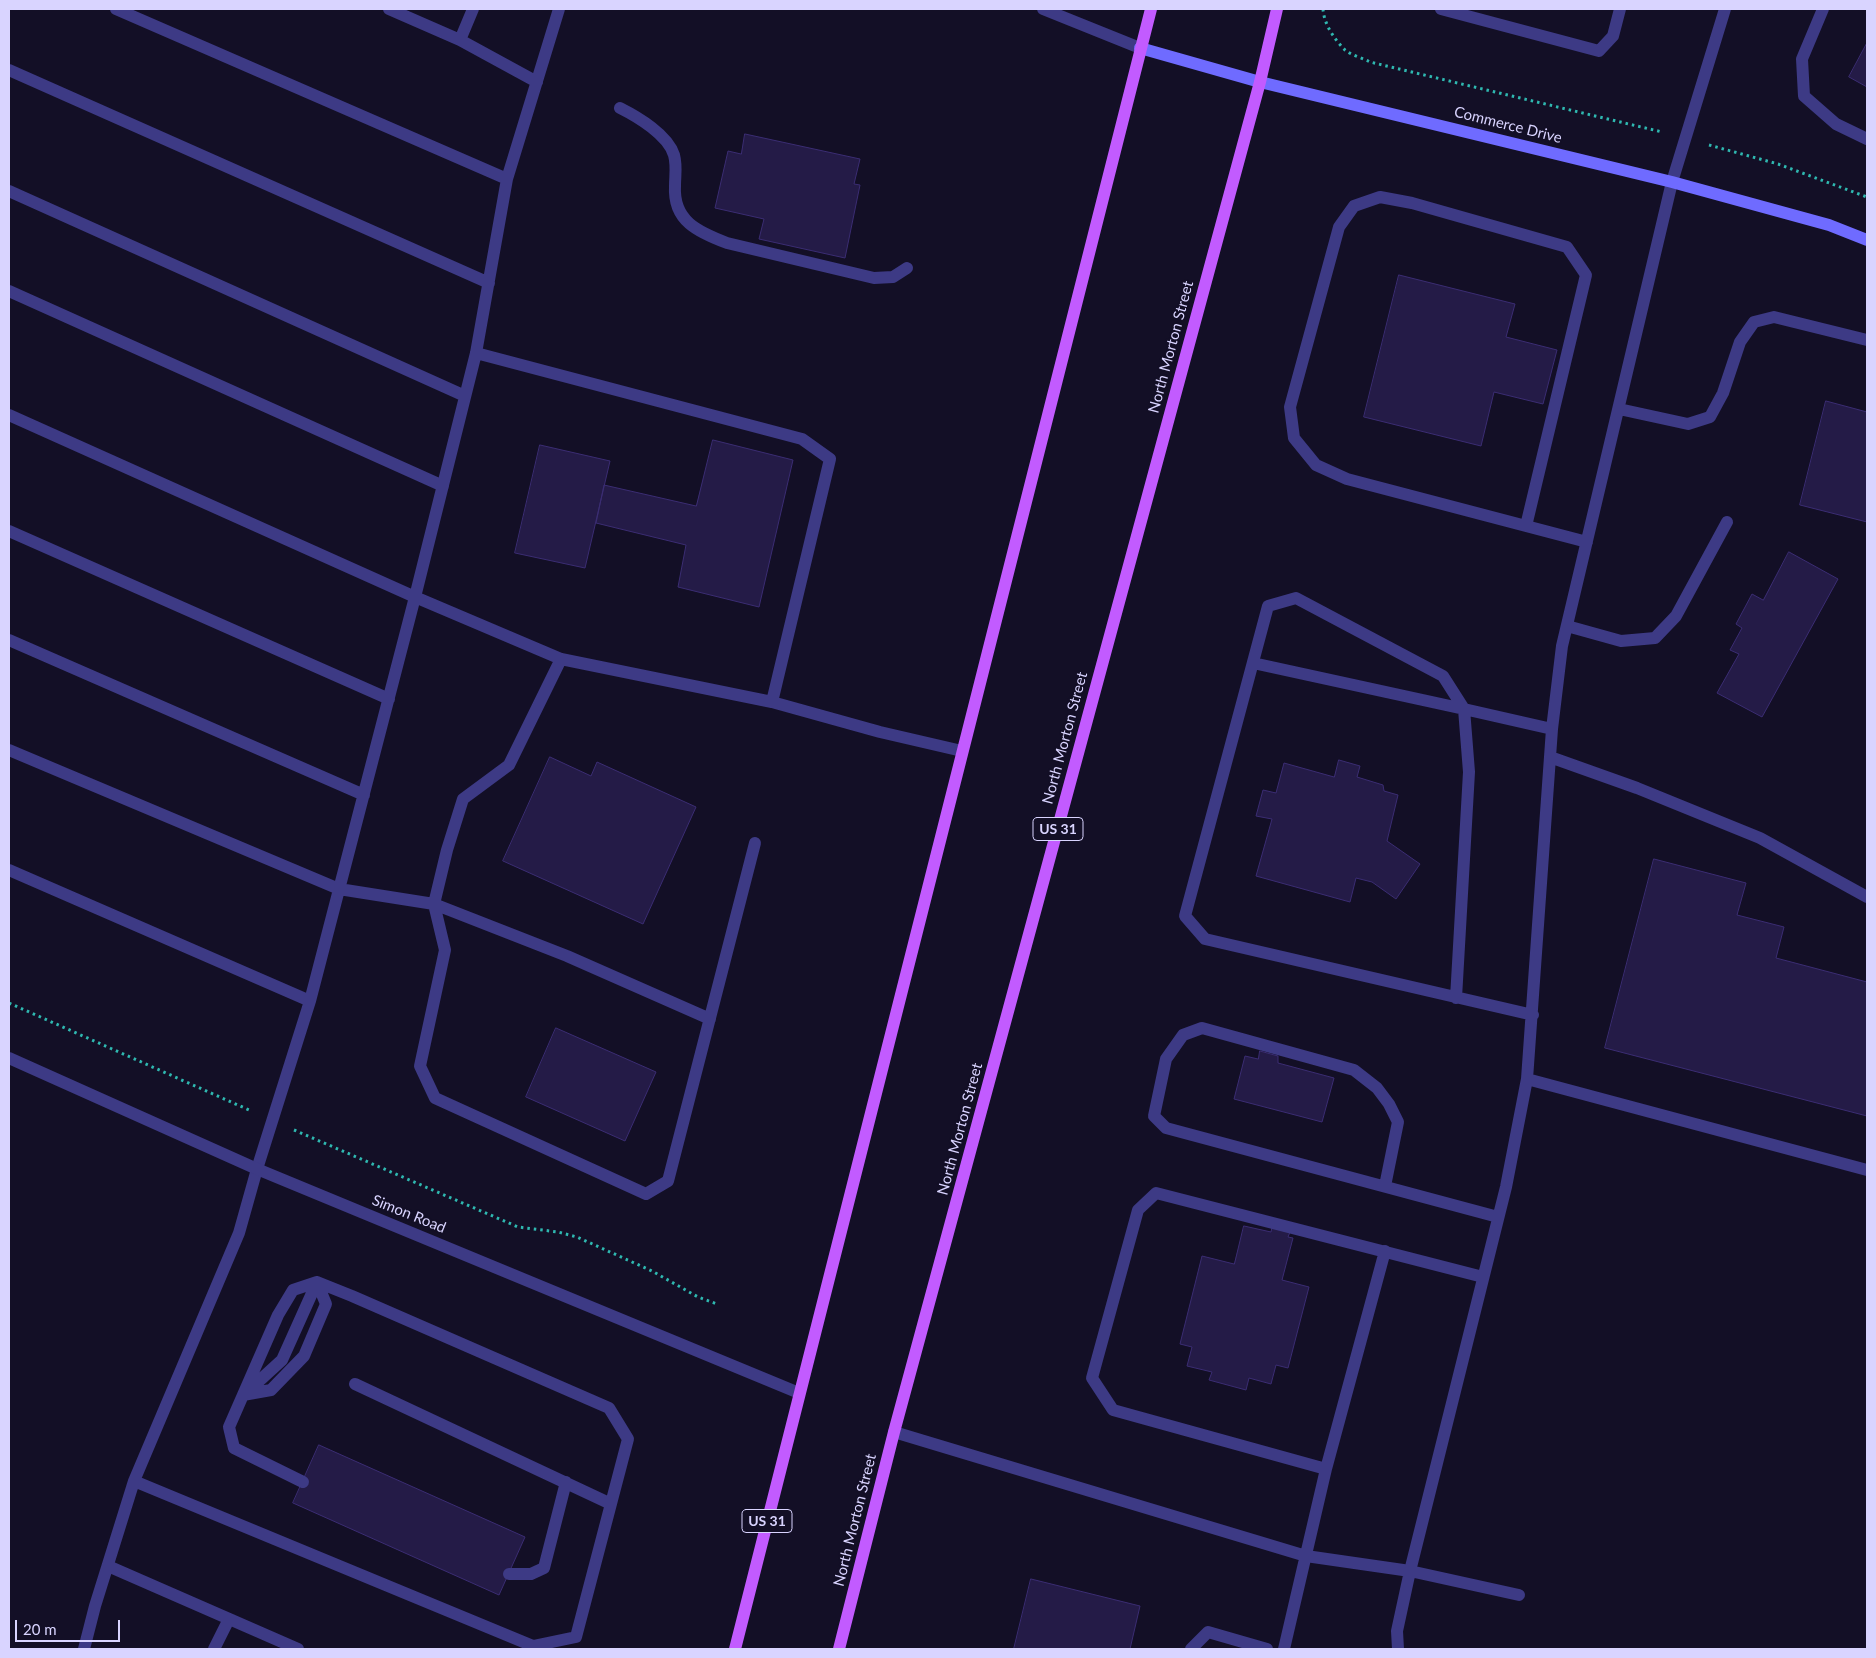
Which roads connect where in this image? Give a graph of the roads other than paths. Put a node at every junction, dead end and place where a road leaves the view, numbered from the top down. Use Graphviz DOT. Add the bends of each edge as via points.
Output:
graph roads {
  1 [pos="116,9"];
  2 [pos="389,9"];
  3 [pos="473,9"];
  4 [pos="559,9"];
  5 [pos="1043,9"];
  6 [pos="1151,9"];
  7 [pos="1277,9"];
  8 [pos="1441,9"];
  9 [pos="1620,9"];
  10 [pos="1725,9"];
  11 [pos="1823,9"];
  12 [pos="460,40"];
  13 [pos="1140,48"];
  14 [pos="9,70"];
  15 [pos="537,82"];
  16 [pos="1260,82"];
  17 [pos="620,108"];
  18 [pos="1867,139"];
  19 [pos="507,179"];
  20 [pos="1672,182"];
  21 [pos="9,190"];
  22 [pos="1867,240"];
  23 [pos="907,268"];
  24 [pos="489,283"];
  25 [pos="9,291"];
  26 [pos="1867,340"];
  27 [pos="476,353"];
  28 [pos="465,396"];
  29 [pos="1619,409"];
  30 [pos="9,415"];
  31 [pos="443,486"];
  32 [pos="1727,522"];
  33 [pos="1526,526"];
  34 [pos="9,531"];
  35 [pos="1587,542"];
  36 [pos="415,597"];
  37 [pos="1566,626"];
  38 [pos="9,640"];
  39 [pos="561,659"];
  40 [pos="1253,663"];
  41 [pos="389,699"];
  42 [pos="772,702"];
  43 [pos="1464,709"];
  44 [pos="1552,728"];
  45 [pos="9,750"];
  46 [pos="962,751"];
  47 [pos="1550,757"];
  48 [pos="364,795"];
  49 [pos="755,842"];
  50 [pos="9,870"];
  51 [pos="339,889"];
  52 [pos="1867,897"];
  53 [pos="434,904"];
  54 [pos="1456,998"];
  55 [pos="310,1000"];
  56 [pos="1532,1015"];
  57 [pos="710,1019"];
  58 [pos="9,1058"];
  59 [pos="1527,1079"];
  60 [pos="257,1169"];
  61 [pos="1867,1170"];
  62 [pos="1385,1186"];
  63 [pos="1498,1217"];
  64 [pos="1385,1252"];
  65 [pos="1483,1277"];
  66 [pos="318,1282"];
  67 [pos="355,1384"];
  68 [pos="799,1393"];
  69 [pos="243,1395"];
  70 [pos="894,1432"];
  71 [pos="1326,1469"];
  72 [pos="134,1481"];
  73 [pos="303,1482"];
  74 [pos="566,1482"];
  75 [pos="611,1504"];
  76 [pos="1306,1556"];
  77 [pos="108,1566"];
  78 [pos="1410,1571"];
  79 [pos="509,1574"];
  80 [pos="1519,1594"];
  81 [pos="229,1619"];
  82 [pos="84,1649"];
  83 [pos="214,1649"];
  84 [pos="298,1649"];
  85 [pos="735,1649"];
  86 [pos="839,1649"];
  87 [pos="1192,1649"];
  88 [pos="1267,1649"];
  89 [pos="1284,1649"];
  90 [pos="1398,1649"];
  1 -- 19 [label="street"];
  2 -- 12 [label="street"];
  3 -- 12 [label="street"];
  4 -- 15 [label="street"];
  5 -- 13 [label="street"];
  6 -- 13 [label="main road, US 31"];
  7 -- 16 [label="main road, North Morton Street / US 31"];
  8 -- 9 [label="street" via="1598,51 1613,36"];
  10 -- 20 [label="street"];
  11 -- 18 [label="street" via="1802,59 1804,96 1836,124"];
  12 -- 15 [label="street"];
  13 -- 16 [label="street, Commerce Drive"];
  13 -- 46 [label="main road, US 31"];
  14 -- 24 [label="street"];
  15 -- 19 [label="street"];
  16 -- 20 [label="street, Commerce Drive"];
  16 -- 70 [label="main road, North Morton Street / US 31"];
  17 -- 23 [label="street" via="641,119 663,138 674,154 677,171 675,201 691,226 704,234 727,243 874,278 893,277"];
  19 -- 24 [label="street"];
  20 -- 22 [label="street, Commerce Drive" via="1829,225"];
  20 -- 29 [label="street"];
  21 -- 28 [label="street"];
  24 -- 27 [label="street"];
  25 -- 31 [label="street"];
  26 -- 29 [label="street" via="1774,318 1754,322 1740,342 1723,393 1710,417 1688,424"];
  27 -- 28 [label="street"];
  27 -- 42 [label="street" via="802,439 830,459"];
  28 -- 31 [label="street"];
  29 -- 35 [label="street"];
  30 -- 36 [label="street"];
  31 -- 36 [label="street"];
  32 -- 37 [label="street" via="1676,616 1655,638 1621,641"];
  33 -- 33 [label="street" via="1586,275 1567,247 1412,202 1380,197 1354,206 1339,227 1290,407 1294,438 1316,465 1347,479"];
  33 -- 35 [label="street"];
  34 -- 41 [label="street"];
  35 -- 37 [label="street"];
  36 -- 39 [label="street"];
  36 -- 41 [label="street"];
  37 -- 44 [label="street"];
  38 -- 48 [label="street"];
  39 -- 42 [label="street"];
  39 -- 53 [label="street" via="509,766 463,798"];
  40 -- 43 [label="street"];
  40 -- 43 [label="street" via="1268,606 1296,598 1443,676"];
  40 -- 54 [label="street" via="1185,916 1205,940"];
  41 -- 48 [label="street"];
  42 -- 46 [label="street"];
  43 -- 44 [label="street"];
  43 -- 54 [label="street" via="1469,772"];
  44 -- 47 [label="street"];
  45 -- 51 [label="street"];
  46 -- 68 [label="main road, US 31"];
  47 -- 52 [label="street" via="1760,838"];
  47 -- 56 [label="street"];
  48 -- 51 [label="street"];
  49 -- 57 [label="street"];
  50 -- 55 [label="street"];
  51 -- 53 [label="street"];
  51 -- 55 [label="street"];
  53 -- 57 [label="street" via="567,956"];
  53 -- 57 [label="street" via="445,950 420,1066 435,1098 646,1194 668,1181"];
  54 -- 56 [label="street"];
  55 -- 60 [label="street"];
  56 -- 59 [label="street"];
  58 -- 60 [label="street, Simon Road"];
  59 -- 61 [label="street"];
  59 -- 63 [label="street"];
  60 -- 68 [label="street, Simon Road"];
  60 -- 72 [label="street" via="239,1233"];
  62 -- 62 [label="street" via="1166,1128 1154,1116 1166,1059 1183,1035 1202,1028 1354,1070 1377,1088 1398,1122"];
  62 -- 63 [label="street"];
  63 -- 65 [label="street"];
  64 -- 65 [label="street"];
  64 -- 71 [label="street"];
  64 -- 71 [label="street" via="1156,1193 1138,1210 1092,1378 1113,1410"];
  65 -- 78 [label="street"];
  66 -- 69 [label="street" via="282,1360"];
  66 -- 69 [label="street" via="293,1290 278,1315"];
  66 -- 69 [label="street" via="326,1304 304,1356 271,1390"];
  66 -- 75 [label="street" via="609,1408 628,1439"];
  67 -- 74 [label="street"];
  68 -- 85 [label="main road, US 31"];
  69 -- 73 [label="street" via="229,1427 234,1448"];
  70 -- 76 [label="street"];
  70 -- 86 [label="main road, North Morton Street / US 31"];
  71 -- 76 [label="street"];
  72 -- 75 [label="street" via="533,1646 576,1637"];
  72 -- 77 [label="street"];
  74 -- 75 [label="street"];
  74 -- 79 [label="street" via="544,1568 531,1574"];
  76 -- 78 [label="street"];
  76 -- 89 [label="street"];
  77 -- 81 [label="street"];
  77 -- 82 [label="street"];
  78 -- 80 [label="street"];
  78 -- 90 [label="street" via="1397,1631"];
  81 -- 83 [label="street"];
  81 -- 84 [label="street"];
  87 -- 88 [label="street" via="1208,1632"];
}
